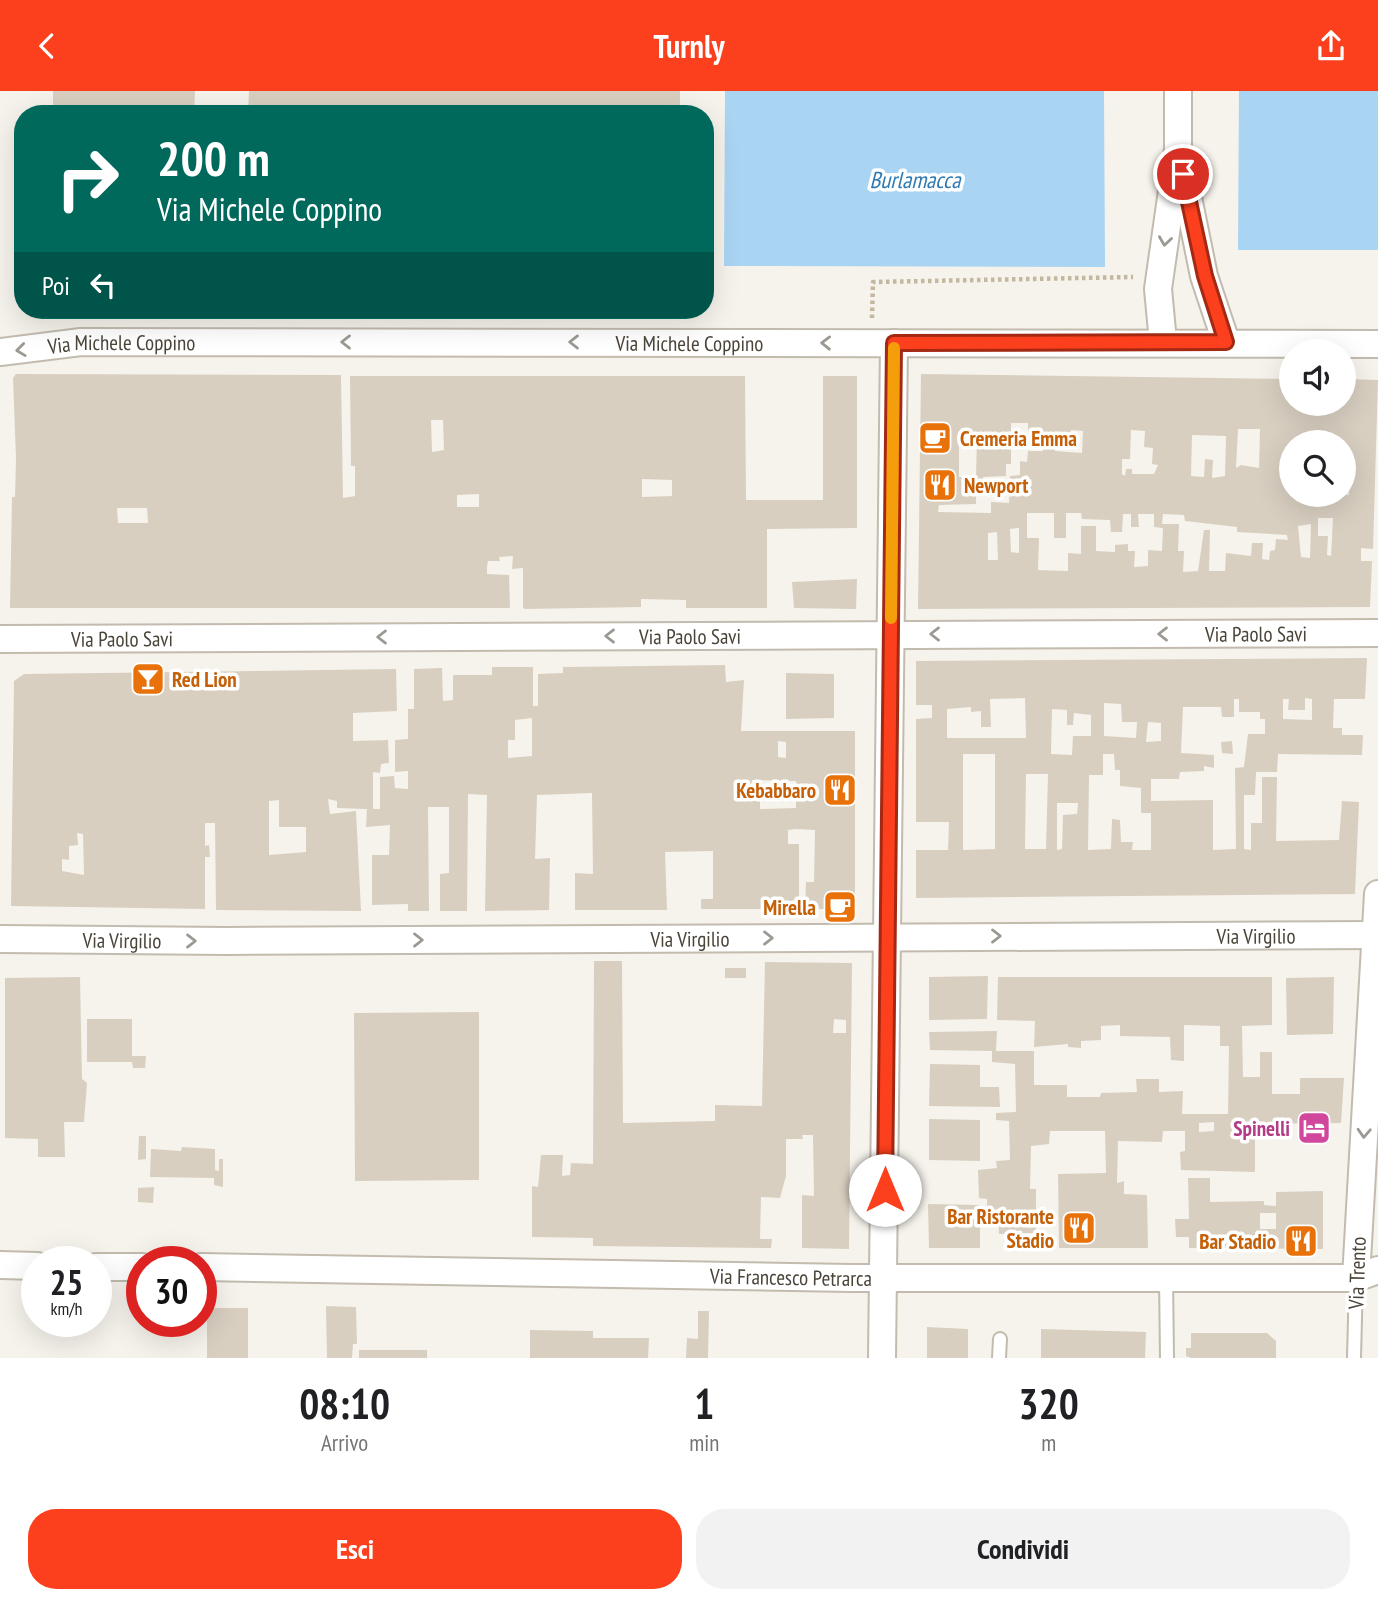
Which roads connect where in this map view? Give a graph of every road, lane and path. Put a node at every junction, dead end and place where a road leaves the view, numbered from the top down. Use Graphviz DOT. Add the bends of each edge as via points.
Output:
graph roads {
  1 [pos="1178,91"];
  2 [pos="1178,149"];
  3 [pos="1163,342"];
  4 [pos="1226,342"];
  5 [pos="894,343"];
  6 [pos="1378,344"];
  7 [pos="0,352"];
  8 [pos="1378,633"];
  9 [pos="891,635"];
  10 [pos="0,639"];
  11 [pos="1378,894"];
  12 [pos="1377,935"];
  13 [pos="887,936"];
  14 [pos="0,939"];
  15 [pos="0,1265"];
  16 [pos="21,1266"];
  17 [pos="217,1268"];
  18 [pos="1367,1274"];
  19 [pos="1166,1275"];
  20 [pos="884,1276"];
  21 [pos="1000,1339"];
  22 [pos="882,1358"];
  23 [pos="999,1358"];
  24 [pos="1167,1358"];
  25 [pos="1354,1358"];
  1 -- 2 [label="street"];
  2 -- 3 [label="street, one-way" via="1158,289"];
  2 -- 4 [label="street" via="1207,287"];
  3 -- 4 [label="street, Via Michele Coppino"];
  3 -- 5 [label="street, Via Michele Coppino"];
  4 -- 6 [label="street, Via Michele Coppino"];
  5 -- 7 [label="street, Via Michele Coppino, one-way" via="81,342"];
  5 -- 9 [label="street"];
  8 -- 9 [label="street, Via Paolo Savi, one-way"];
  9 -- 10 [label="street, Via Paolo Savi, one-way"];
  9 -- 13 [label="street"];
  11 -- 12 [label="street, Via Trento"];
  13 -- 12 [label="street, Via Virgilio, one-way"];
  12 -- 18 [label="street, Via Trento, one-way"];
  14 -- 13 [label="street, Via Virgilio, one-way"];
  13 -- 20 [label="street"];
  15 -- 16 [label="street"];
  17 -- 20 [label="street, Via Francesco Petrarca"];
  18 -- 19 [label="street, Via Francesco Petrarca"];
  18 -- 25 [label="lane, Via Trento"];
  19 -- 20 [label="street, Via Francesco Petrarca"];
  19 -- 24 [label="lane"];
  20 -- 22 [label="street"];
  21 -- 23 [label="lane"];
}
